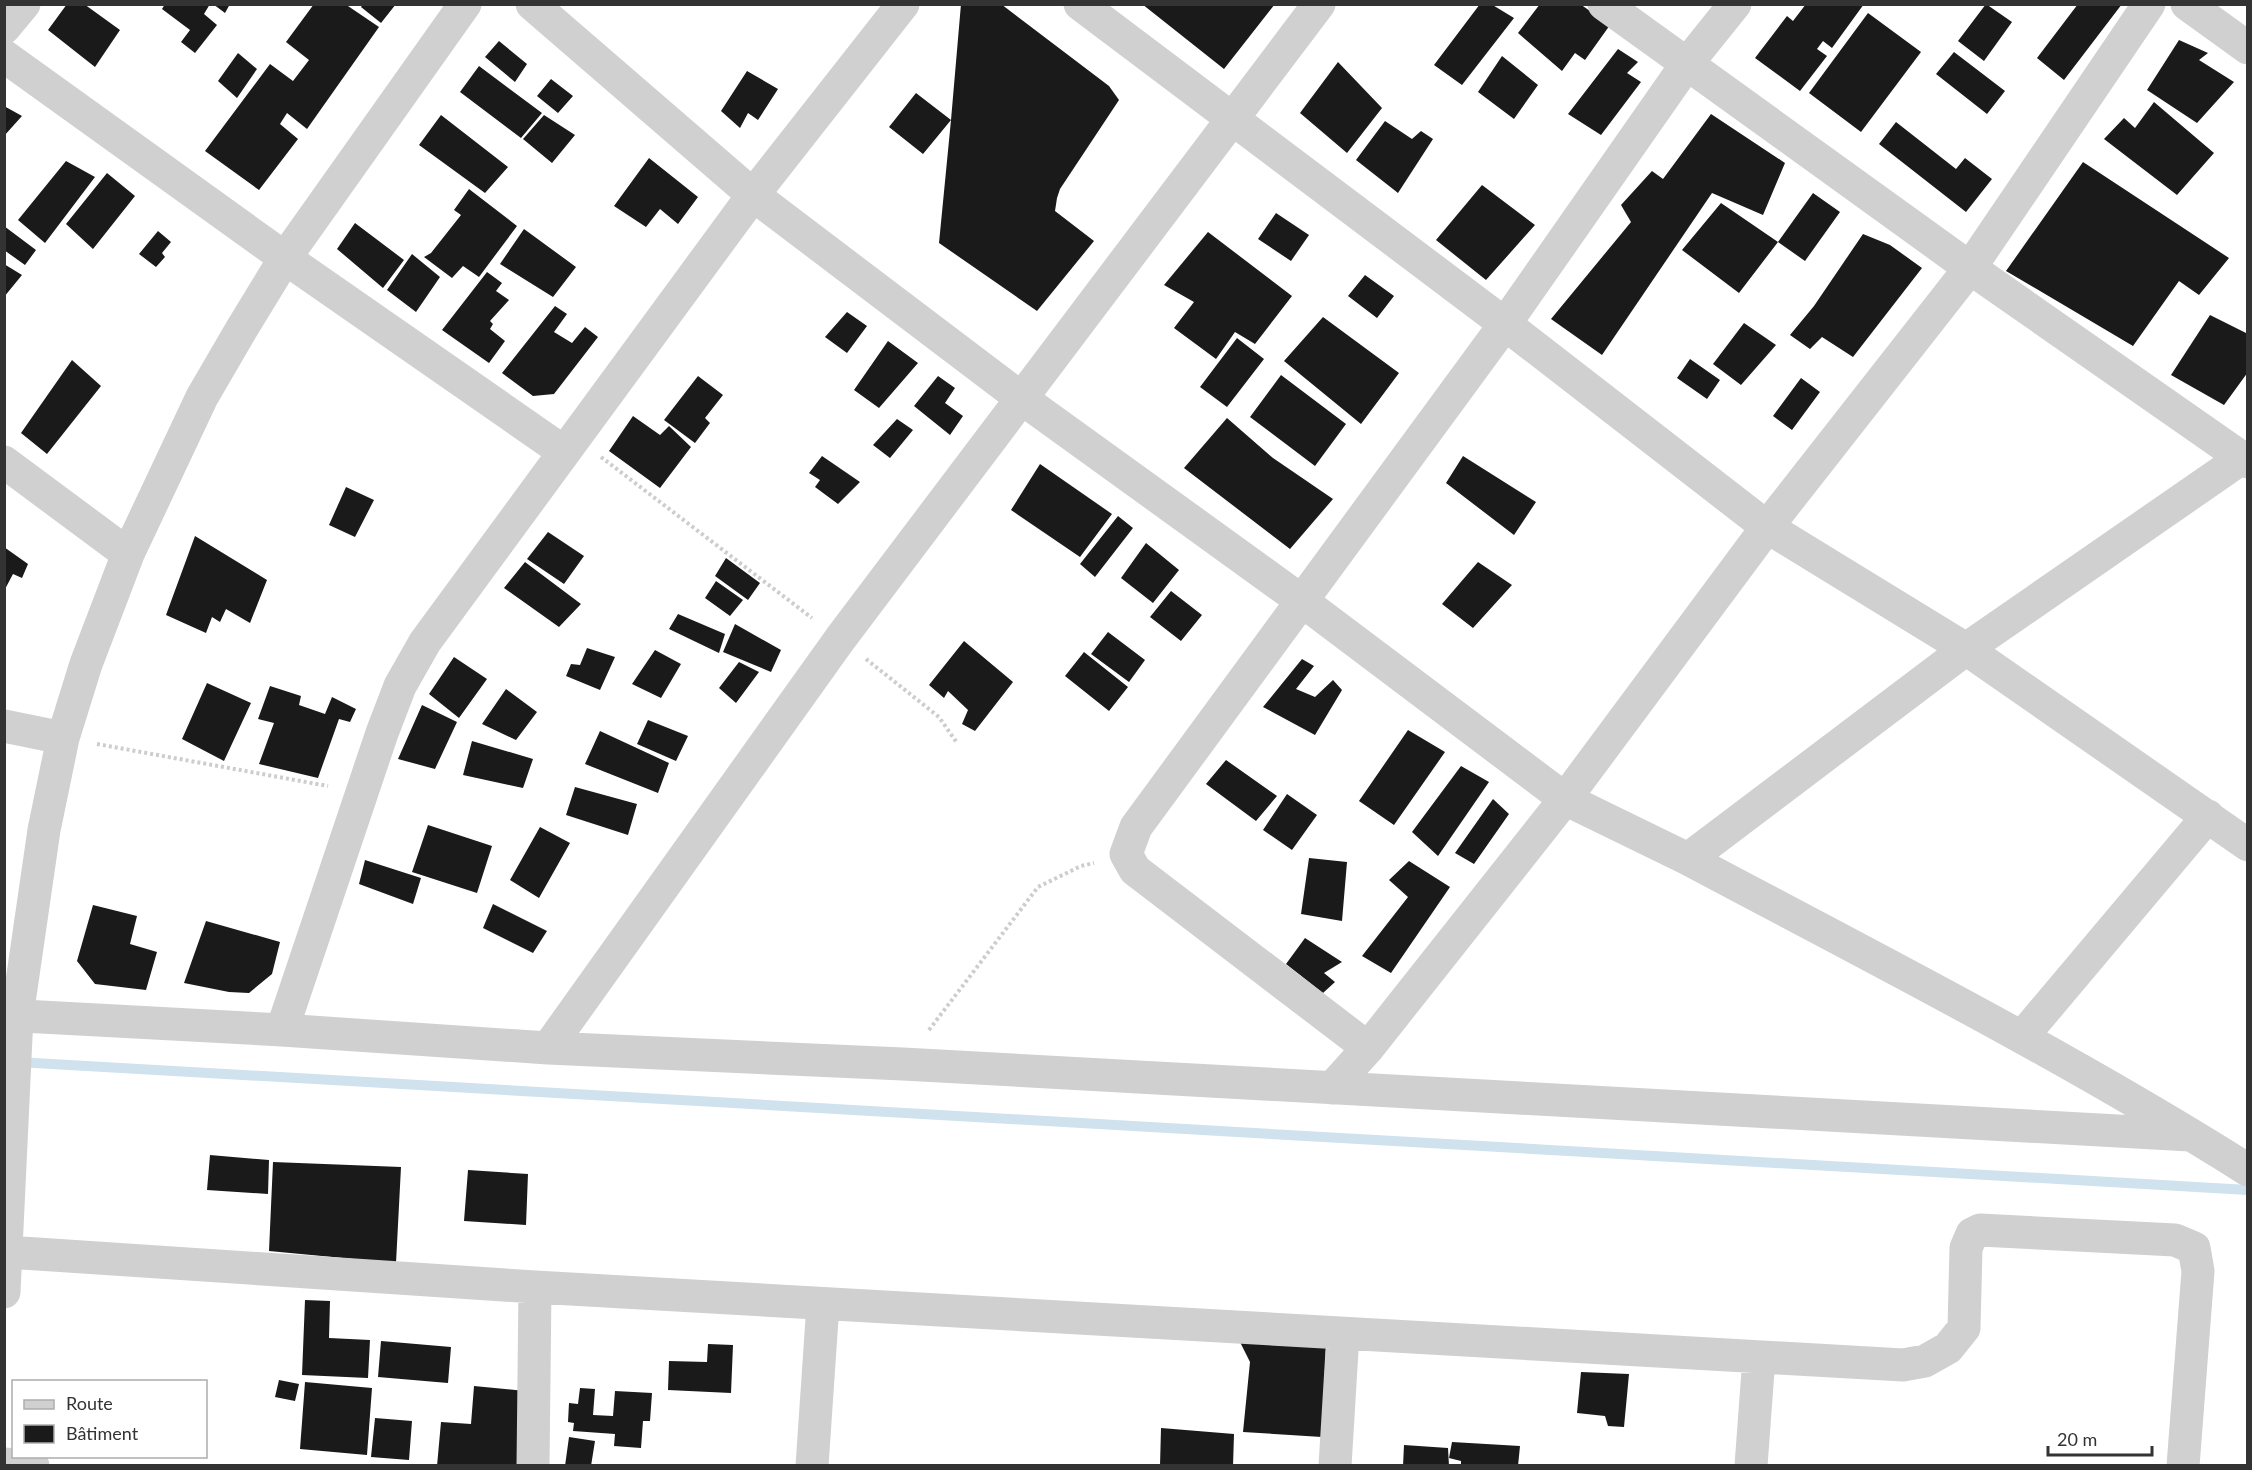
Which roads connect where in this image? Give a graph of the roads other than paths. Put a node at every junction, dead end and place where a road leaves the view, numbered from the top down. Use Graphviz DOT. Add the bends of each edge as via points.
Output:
graph roads {
  1 [pos="24,4"];
  2 [pos="465,4"];
  3 [pos="532,4"];
  4 [pos="903,4"];
  5 [pos="1080,4"];
  6 [pos="1319,4"];
  7 [pos="1604,4"];
  8 [pos="1734,4"];
  9 [pos="2149,4"];
  10 [pos="2187,4"];
  11 [pos="4,28"];
  12 [pos="2247,48"];
  13 [pos="4,56"];
  14 [pos="1686,65"];
  15 [pos="1233,119"];
  16 [pos="753,195"];
  17 [pos="285,258"];
  18 [pos="1970,268"];
  19 [pos="1505,324"];
  20 [pos="1022,398"];
  21 [pos="570,444"];
  22 [pos="2245,460"];
  23 [pos="4,462"];
  24 [pos="1767,527"];
  25 [pos="128,554"];
  26 [pos="1302,601"];
  27 [pos="1966,649"];
  28 [pos="4,726"];
  29 [pos="63,738"];
  30 [pos="1565,799"];
  31 [pos="2208,816"];
  32 [pos="2247,845"];
  33 [pos="1688,859"];
  34 [pos="13,1022"];
  35 [pos="282,1030"];
  36 [pos="2022,1037"];
  37 [pos="548,1048"];
  38 [pos="1368,1048"];
  39 [pos="1332,1088"];
  40 [pos="10,1102"];
  41 [pos="2190,1136"];
  42 [pos="2247,1170"];
  43 [pos="7,1252"];
  44 [pos="535,1287"];
  45 [pos="4,1292"];
  46 [pos="823,1304"];
  47 [pos="1343,1334"];
  48 [pos="1760,1358"];
  49 [pos="4,1464"];
  50 [pos="33,1466"];
  51 [pos="533,1466"];
  52 [pos="812,1466"];
  53 [pos="1335,1466"];
  54 [pos="1751,1466"];
  55 [pos="2183,1466"];
  1 -- 11 [label="street"];
  2 -- 17 [label="street"];
  3 -- 16 [label="street"];
  4 -- 16 [label="street"];
  5 -- 15 [label="street"];
  6 -- 15 [label="street"];
  7 -- 14 [label="street"];
  8 -- 14 [label="street"];
  9 -- 18 [label="street"];
  10 -- 12 [label="street"];
  13 -- 17 [label="street"];
  14 -- 18 [label="street"];
  14 -- 19 [label="street"];
  15 -- 19 [label="street"];
  15 -- 20 [label="street"];
  16 -- 20 [label="street"];
  16 -- 21 [label="street"];
  17 -- 21 [label="street"];
  17 -- 25 [label="street" via="202,397"];
  18 -- 22 [label="street"];
  18 -- 24 [label="street"];
  19 -- 24 [label="street"];
  19 -- 26 [label="street"];
  20 -- 26 [label="street"];
  20 -- 37 [label="street" via="840,639"];
  21 -- 35 [label="street" via="424,642 400,686"];
  22 -- 27 [label="street"];
  23 -- 25 [label="street"];
  24 -- 27 [label="street"];
  24 -- 30 [label="street"];
  25 -- 29 [label="street"];
  26 -- 30 [label="street"];
  26 -- 38 [label="street" via="1136,828 1126,855 1136,870"];
  27 -- 31 [label="street"];
  27 -- 33 [label="street"];
  28 -- 29 [label="street"];
  29 -- 34 [label="street"];
  30 -- 33 [label="street"];
  30 -- 38 [label="street"];
  31 -- 32 [label="street"];
  31 -- 36 [label="street"];
  33 -- 36 [label="street"];
  34 -- 35 [label="street"];
  34 -- 40 [label="street"];
  35 -- 37 [label="street"];
  36 -- 41 [label="street"];
  37 -- 39 [label="street"];
  38 -- 39 [label="street"];
  39 -- 41 [label="street"];
  40 -- 43 [label="street"];
  41 -- 42 [label="street"];
  43 -- 44 [label="street"];
  43 -- 45 [label="street"];
  44 -- 46 [label="street"];
  44 -- 51 [label="street"];
  46 -- 47 [label="street"];
  46 -- 52 [label="street"];
  47 -- 48 [label="street"];
  47 -- 53 [label="street"];
  48 -- 54 [label="street"];
  48 -- 55 [label="street" via="1903,1365 1925,1361 1948,1348 1964,1328 1966,1248 1972,1234 1980,1230 2175,1240 2194,1248 2198,1271"];
  49 -- 50 [label="street"];
}
